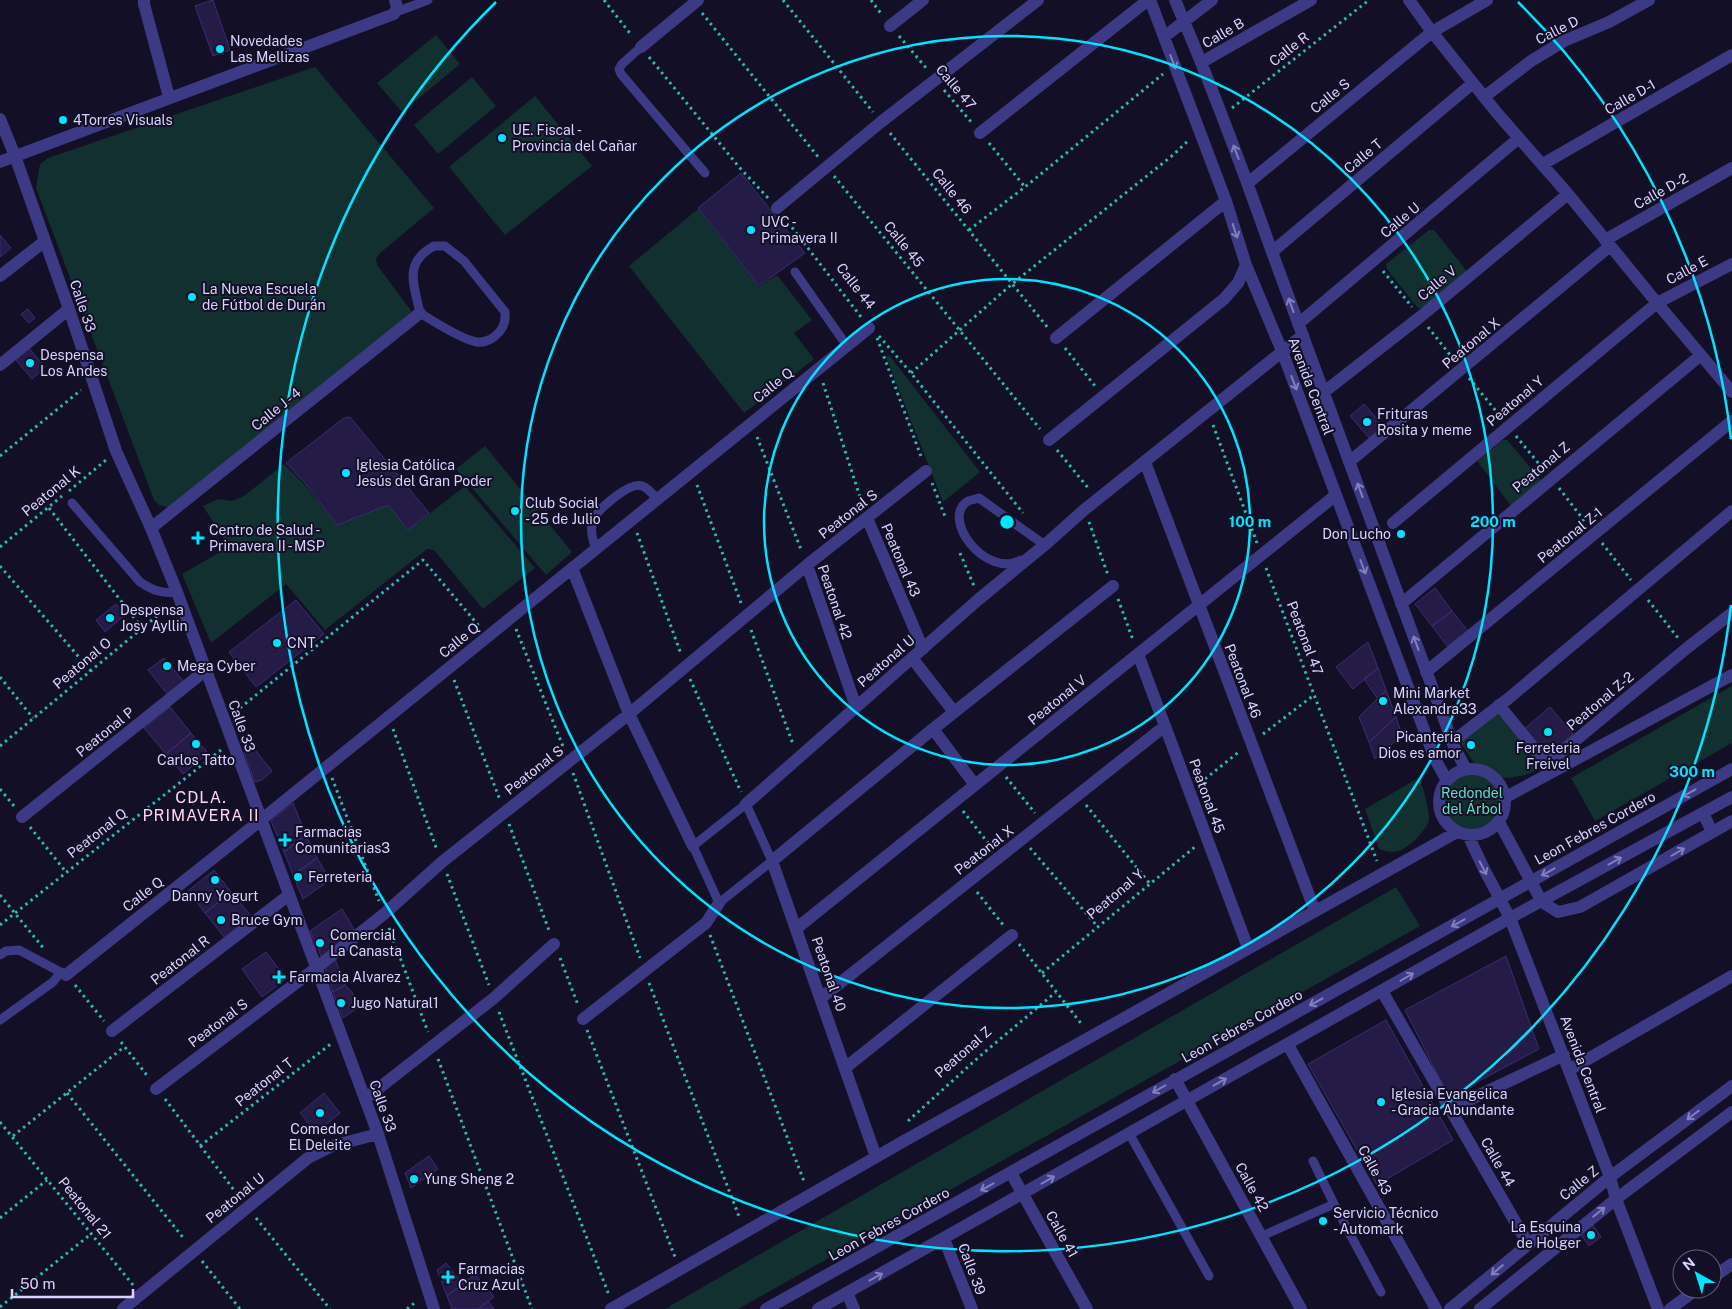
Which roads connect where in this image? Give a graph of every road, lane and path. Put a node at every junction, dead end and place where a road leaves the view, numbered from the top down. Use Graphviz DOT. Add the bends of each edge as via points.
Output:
graph roads {
  1 [pos="144,0"];
  2 [pos="428,0"];
  3 [pos="604,0"];
  4 [pos="783,0"];
  5 [pos="871,0"];
  6 [pos="923,0"];
  7 [pos="1038,0"];
  8 [pos="1149,0"];
  9 [pos="1175,0"];
  10 [pos="1212,0"];
  11 [pos="1311,0"];
  12 [pos="1369,0"];
  13 [pos="1408,0"];
  14 [pos="1486,0"];
  15 [pos="1647,0"];
  16 [pos="696,2"];
  17 [pos="396,6"];
  18 [pos="1184,22"];
  19 [pos="890,26"];
  20 [pos="1432,32"];
  21 [pos="1164,37"];
  22 [pos="641,47"];
  23 [pos="1732,55"];
  24 [pos="1202,62"];
  25 [pos="1174,65"];
  26 [pos="935,79"];
  27 [pos="1473,83"];
  28 [pos="169,97"];
  29 [pos="1484,97"];
  30 [pos="1222,115"];
  31 [pos="0,119"];
  32 [pos="881,122"];
  33 [pos="1199,131"];
  34 [pos="980,132"];
  35 [pos="1519,138"];
  36 [pos="15,156"];
  37 [pos="0,162"];
  38 [pos="1543,164"];
  39 [pos="827,168"];
  40 [pos="1732,168"];
  41 [pos="705,173"];
  42 [pos="1248,182"];
  43 [pos="1025,187"];
  44 [pos="1568,194"];
  45 [pos="1226,201"];
  46 [pos="777,208"];
  47 [pos="969,230"];
  48 [pos="44,241"];
  49 [pos="1608,243"];
  50 [pos="1272,252"];
  51 [pos="1374,261"];
  52 [pos="1246,264"];
  53 [pos="1732,264"];
  54 [pos="795,272"];
  55 [pos="0,276"];
  56 [pos="1012,284"];
  57 [pos="1657,303"];
  58 [pos="69,309"];
  59 [pos="420,313"];
  60 [pos="1420,317"];
  61 [pos="869,328"];
  62 [pos="1300,329"];
  63 [pos="960,331"];
  64 [pos="1056,338"];
  65 [pos="847,346"];
  66 [pos="1282,352"];
  67 [pos="1701,355"];
  68 [pos="0,365"];
  69 [pos="818,368"];
  70 [pos="1462,370"];
  71 [pos="1732,370"];
  72 [pos="911,373"];
  73 [pos="1720,378"];
  74 [pos="92,381"];
  75 [pos="1324,392"];
  76 [pos="1732,392"];
  77 [pos="1103,396"];
  78 [pos="1207,411"];
  79 [pos="1732,421"];
  80 [pos="751,422"];
  81 [pos="1508,426"];
  82 [pos="1049,440"];
  83 [pos="116,451"];
  84 [pos="0,456"];
  85 [pos="1144,462"];
  86 [pos="1350,462"];
  87 [pos="926,471"];
  88 [pos="1551,478"];
  89 [pos="1336,495"];
  90 [pos="658,498"];
  91 [pos="1097,499"];
  92 [pos="72,503"];
  93 [pos="49,508"];
  94 [pos="1732,512"];
  95 [pos="867,518"];
  96 [pos="1029,520"];
  97 [pos="1393,523"];
  98 [pos="151,528"];
  99 [pos="1595,534"];
  100 [pos="1044,544"];
  101 [pos="0,547"];
  102 [pos="596,548"];
  103 [pos="1261,555"];
  104 [pos="807,565"];
  105 [pos="0,566"];
  106 [pos="572,568"];
  107 [pos="1113,586"];
  108 [pos="1638,588"];
  109 [pos="178,596"];
  110 [pos="1402,604"];
  111 [pos="1199,605"];
  112 [pos="1732,613"];
  113 [pos="511,617"];
  114 [pos="142,628"];
  115 [pos="488,636"];
  116 [pos="1686,648"];
  117 [pos="923,649"];
  118 [pos="1138,654"];
  119 [pos="912,658"];
  120 [pos="449,667"];
  121 [pos="206,670"];
  122 [pos="91,671"];
  123 [pos="1426,672"];
  124 [pos="1732,675"];
  125 [pos="0,677"];
  126 [pos="1499,705"];
  127 [pos="856,707"];
  128 [pos="954,712"];
  129 [pos="629,714"];
  130 [pos="33,718"];
  131 [pos="224,721"];
  132 [pos="1165,726"];
  133 [pos="933,729"];
  134 [pos="232,741"];
  135 [pos="1452,742"];
  136 [pos="0,746"];
  137 [pos="569,762"];
  138 [pos="998,766"];
  139 [pos="1466,769"];
  140 [pos="1732,769"];
  141 [pos="1447,781"];
  142 [pos="975,785"];
  143 [pos="0,789"];
  144 [pos="1078,794"];
  145 [pos="1506,797"];
  146 [pos="1732,797"];
  147 [pos="955,801"];
  148 [pos="746,804"];
  149 [pos="504,813"];
  150 [pos="1703,813"];
  151 [pos="22,817"];
  152 [pos="261,820"];
  153 [pos="1732,821"];
  154 [pos="1499,822"];
  155 [pos="1042,823"];
  156 [pos="1712,832"];
  157 [pos="1462,834"];
  158 [pos="1022,838"];
  159 [pos="1207,838"];
  160 [pos="692,846"];
  161 [pos="999,857"];
  162 [pos="772,860"];
  163 [pos="66,872"];
  164 [pos="1381,874"];
  165 [pos="968,881"];
  166 [pos="1531,882"];
  167 [pos="1150,884"];
  168 [pos="289,895"];
  169 [pos="1501,899"];
  170 [pos="1542,902"];
  171 [pos="719,903"];
  172 [pos="1314,911"];
  173 [pos="1510,918"];
  174 [pos="706,923"];
  175 [pos="0,925"];
  176 [pos="1098,927"];
  177 [pos="797,928"];
  178 [pos="1012,935"];
  179 [pos="554,944"];
  180 [pos="1248,948"];
  181 [pos="0,955"];
  182 [pos="316,968"];
  183 [pos="644,971"];
  184 [pos="1042,973"];
  185 [pos="64,974"];
  186 [pos="1732,976"];
  187 [pos="1382,991"];
  188 [pos="1056,992"];
  189 [pos="821,998"];
  190 [pos="583,1018"];
  191 [pos="0,1020"];
  192 [pos="112,1031"];
  193 [pos="341,1036"];
  194 [pos="1091,1036"];
  195 [pos="1288,1045"];
  196 [pos="124,1047"];
  197 [pos="1564,1055"];
  198 [pos="845,1068"];
  199 [pos="1570,1070"];
  200 [pos="1175,1079"];
  201 [pos="1732,1086"];
  202 [pos="156,1088"];
  203 [pos="67,1093"];
  204 [pos="365,1100"];
  205 [pos="1187,1100"];
  206 [pos="1450,1109"];
  207 [pos="1732,1112"];
  208 [pos="1,1125"];
  209 [pos="1129,1133"];
  210 [pos="378,1134"];
  211 [pos="13,1136"];
  212 [pos="904,1141"];
  213 [pos="200,1146"];
  214 [pos="876,1157"];
  215 [pos="1313,1161"];
  216 [pos="1011,1174"];
  217 [pos="1610,1177"];
  218 [pos="47,1180"];
  219 [pos="1023,1194"];
  220 [pos="809,1196"];
  221 [pos="1616,1199"];
  222 [pos="1334,1204"];
  223 [pos="0,1218"];
  224 [pos="745,1232"];
  225 [pos="91,1234"];
  226 [pos="1262,1236"];
  227 [pos="944,1239"];
  228 [pos="1528,1244"];
  229 [pos="194,1251"];
  230 [pos="680,1269"];
  231 [pos="1209,1276"];
  232 [pos="1381,1292"];
  233 [pos="847,1293"];
  234 [pos="141,1294"];
  235 [pos="1684,1299"];
  236 [pos="0,1307"];
  237 [pos="123,1309"];
  238 [pos="240,1309"];
  239 [pos="434,1309"];
  240 [pos="611,1309"];
  241 [pos="766,1309"];
  242 [pos="818,1309"];
  243 [pos="854,1309"];
  244 [pos="972,1309"];
  245 [pos="1087,1309"];
  246 [pos="1301,1309"];
  247 [pos="1436,1309"];
  248 [pos="1450,1309"];
  249 [pos="1480,1309"];
  250 [pos="1658,1309"];
  251 [pos="1670,1309"];
  1 -- 28 [label="street"];
  2 -- 17 [label="lane"];
  3 -- 22 [label="path, Calle 44"];
  4 -- 32 [label="path, Calle 46"];
  5 -- 19 [label="path, Calle 47"];
  6 -- 19 [label="street"];
  7 -- 26 [label="street"];
  8 -- 21 [label="street, Avenida Central"];
  8 -- 34 [label="street"];
  9 -- 18 [label="street, Avenida Central"];
  10 -- 18 [label="street"];
  11 -- 24 [label="street, Calle B"];
  12 -- 30 [label="path, Calle R"];
  13 -- 20 [label="street"];
  14 -- 20 [label="street, Calle S"];
  15 -- 29 [label="street, Calle D" via="1609,22 1564,41 1531,61"];
  16 -- 22 [label="street"];
  16 -- 39 [label="path, Calle 45"];
  17 -- 28 [label="street" via="394,14"];
  18 -- 21 [label="street"];
  18 -- 24 [label="street, Avenida Central"];
  19 -- 26 [label="path, Calle 47"];
  20 -- 27 [label="street"];
  20 -- 42 [label="street, Calle S"];
  21 -- 25 [label="street, Avenida Central, one-way"];
  22 -- 41 [label="lane" via="622,64 621,74"];
  22 -- 46 [label="path, Calle 44" via="739,167"];
  23 -- 38 [label="street, Calle D-1"];
  24 -- 30 [label="street, Avenida Central"];
  25 -- 33 [label="street, Avenida Central"];
  25 -- 43 [label="path"];
  26 -- 32 [label="street"];
  26 -- 34 [label="path, Calle 47"];
  27 -- 29 [label="street"];
  27 -- 50 [label="street, Calle T"];
  28 -- 36 [label="street"];
  29 -- 35 [label="street"];
  42 -- 30 [label="street, Avenida Central, one-way"];
  31 -- 36 [label="street, Calle 33"];
  32 -- 39 [label="street"];
  32 -- 47 [label="path, Calle 46"];
  33 -- 45 [label="street, Avenida Central"];
  33 -- 56 [label="path"];
  34 -- 43 [label="path, Calle 47"];
  35 -- 38 [label="street"];
  35 -- 51 [label="street, Calle U"];
  36 -- 37 [label="street"];
  36 -- 48 [label="street, Calle 33"];
  38 -- 44 [label="street"];
  39 -- 46 [label="street"];
  39 -- 63 [label="path, Calle 45"];
  40 -- 49 [label="street, Calle D-2"];
  42 -- 50 [label="street, Avenida Central"];
  43 -- 47 [label="path"];
  44 -- 49 [label="street"];
  44 -- 60 [label="street, Calle V"];
  45 -- 52 [label="street, Avenida Central, one-way"];
  45 -- 64 [label="street"];
  46 -- 61 [label="path, Calle 44"];
  47 -- 56 [label="path, Calle 46"];
  48 -- 55 [label="street"];
  48 -- 58 [label="street, Calle 33"];
  49 -- 57 [label="street"];
  49 -- 70 [label="street, Peatonal X"];
  62 -- 50 [label="street, Avenida Central, one-way"];
  51 -- 60 [label="path"];
  51 -- 62 [label="street, Calle U"];
  52 -- 66 [label="street, Avenida Central"];
  52 -- 77 [label="street" via="1238,283 1224,299"];
  53 -- 57 [label="street, Calle E"];
  54 -- 65 [label="lane"];
  56 -- 63 [label="path"];
  56 -- 64 [label="path, Calle 46"];
  57 -- 67 [label="street"];
  57 -- 81 [label="street, Peatonal Y"];
  58 -- 68 [label="street"];
  58 -- 74 [label="street, Calle 33"];
  59 -- 59 [label="lane" via="414,263 423,252 434,246 445,246 464,262 499,304 505,312 506,321 492,339 478,343"];
  59 -- 98 [label="street, Calle J - 4"];
  60 -- 70 [label="path"];
  60 -- 75 [label="street, Calle V"];
  61 -- 65 [label="street, Calle Q"];
  61 -- 72 [label="path, Calle 44"];
  62 -- 66 [label="street, Calle U"];
  62 -- 75 [label="street, Avenida Central"];
  63 -- 72 [label="path"];
  63 -- 82 [label="path, Calle 45"];
  64 -- 77 [label="path, Calle 46"];
  65 -- 69 [label="street, Calle Q"];
  66 -- 78 [label="street, Calle U"];
  66 -- 89 [label="street, Avenida Central, one-way"];
  67 -- 73 [label="street"];
  67 -- 88 [label="street, Peatonal Z"];
  69 -- 80 [label="street, Calle Q"];
  69 -- 95 [label="path, Peatonal 43"];
  70 -- 81 [label="path"];
  70 -- 86 [label="street, Peatonal X"];
  71 -- 73 [label="street"];
  72 -- 96 [label="path, Calle 44"];
  73 -- 76 [label="street"];
  74 -- 83 [label="street, Calle 33"];
  74 -- 84 [label="path"];
  75 -- 86 [label="street, Avenida Central"];
  77 -- 82 [label="street"];
  78 -- 85 [label="street, Calle U"];
  78 -- 103 [label="path, Peatonal 47"];
  79 -- 99 [label="street, Peatonal Z-1"];
  80 -- 90 [label="street, Calle Q"];
  80 -- 104 [label="path, Peatonal 42"];
  81 -- 88 [label="path"];
  81 -- 97 [label="street, Peatonal Y"];
  82 -- 91 [label="path, Calle 45"];
  83 -- 93 [label="path, Peatonal K"];
  83 -- 98 [label="street, Calle 33"];
  85 -- 91 [label="street, Peatonal U"];
  85 -- 111 [label="street, Peatonal 46"];
  110 -- 86 [label="street, Avenida Central, one-way"];
  87 -- 95 [label="street, Peatonal S"];
  88 -- 99 [label="path"];
  88 -- 110 [label="street, Peatonal Z"];
  89 -- 103 [label="street, Peatonal V"];
  89 -- 141 [label="street, Avenida Central, one-way" via="1435,759"];
  90 -- 102 [label="street, Calle Q"];
  90 -- 102 [label="lane" via="642,486 634,485 606,505 594,518 590,534"];
  91 -- 100 [label="street, Peatonal U"];
  92 -- 109 [label="lane" via="140,582 152,590"];
  93 -- 101 [label="path, Peatonal K"];
  93 -- 114 [label="path"];
  94 -- 108 [label="street"];
  95 -- 104 [label="street, Peatonal S"];
  95 -- 117 [label="street, Peatonal 43"];
  98 -- 109 [label="street, Calle 33"];
  99 -- 108 [label="path"];
  99 -- 123 [label="street, Peatonal Z-1"];
  100 -- 100 [label="lane" via="979,498 968,501 960,509 958,518 969,544 1000,565 1012,565"];
  100 -- 117 [label="street, Peatonal U"];
  102 -- 106 [label="street, Calle Q"];
  103 -- 111 [label="street, Peatonal V"];
  103 -- 164 [label="path, Peatonal 47"];
  104 -- 127 [label="street, Peatonal 42"];
  104 -- 129 [label="street, Peatonal S"];
  105 -- 122 [label="path"];
  106 -- 113 [label="street, Calle Q"];
  106 -- 129 [label="street"];
  107 -- 128 [label="street"];
  108 -- 116 [label="path"];
  108 -- 126 [label="street"];
  109 -- 114 [label="path, Peatonal O"];
  109 -- 121 [label="street, Calle 33"];
  123 -- 110 [label="street, Avenida Central, one-way"];
  111 -- 118 [label="street, Peatonal V"];
  111 -- 172 [label="street, Peatonal 46"];
  112 -- 116 [label="street, Peatonal Z-2"];
  113 -- 115 [label="street, Calle Q"];
  113 -- 137 [label="path"];
  114 -- 122 [label="path, Peatonal O"];
  115 -- 120 [label="street, Calle Q"];
  115 -- 131 [label="path" via="424,560"];
  116 -- 126 [label="street, Peatonal Z-2" via="1547,764"];
  117 -- 119 [label="street, Peatonal U"];
  118 -- 132 [label="street, Peatonal 45"];
  118 -- 138 [label="street, Peatonal V"];
  119 -- 127 [label="street, Peatonal U"];
  119 -- 128 [label="street"];
  120 -- 149 [label="path"];
  120 -- 152 [label="street, Calle Q"];
  121 -- 131 [label="street, Calle 33"];
  121 -- 151 [label="street, Peatonal P"];
  122 -- 130 [label="path, Peatonal O"];
  123 -- 135 [label="street, Avenida Central"];
  124 -- 145 [label="street"];
  125 -- 130 [label="path"];
  126 -- 135 [label="street"];
  127 -- 148 [label="street, Peatonal U"];
  128 -- 133 [label="street"];
  129 -- 137 [label="street, Peatonal S"];
  129 -- 160 [label="street"];
  130 -- 136 [label="path, Peatonal O"];
  131 -- 134 [label="street, Calle 33"];
  132 -- 144 [label="street, Peatonal X"];
  132 -- 159 [label="street, Peatonal 45"];
  133 -- 142 [label="street"];
  133 -- 162 [label="street"];
  134 -- 152 [label="street, Calle 33"];
  134 -- 163 [label="path, Peatonal Q"];
  135 -- 139 [label="street, Avenida Central"];
  137 -- 149 [label="street, Peatonal S"];
  137 -- 183 [label="path"];
  138 -- 142 [label="street, Peatonal V"];
  138 -- 155 [label="path"];
  139 -- 141 [label="street"];
  139 -- 145 [label="street" via="1479,769 1490,774 1499,782"];
  140 -- 166 [label="street, Leon Febres Cordero, one-way"];
  141 -- 157 [label="street" via="1438,803 1441,814"];
  142 -- 147 [label="street, Peatonal V"];
  143 -- 151 [label="path"];
  144 -- 155 [label="street, Peatonal X"];
  144 -- 167 [label="path"];
  145 -- 154 [label="street"];
  146 -- 150 [label="street"];
  147 -- 161 [label="path"];
  147 -- 177 [label="street, Peatonal V"];
  148 -- 160 [label="lane"];
  148 -- 162 [label="lane, Peatonal 40"];
  149 -- 179 [label="path"];
  149 -- 182 [label="street, Peatonal S"];
  150 -- 156 [label="street"];
  170 -- 150 [label="street, one-way"];
  151 -- 163 [label="path"];
  152 -- 168 [label="street, Calle 33"];
  152 -- 185 [label="street, Calle Q"];
  153 -- 156 [label="street"];
  154 -- 157 [label="street" via="1485,832"];
  154 -- 166 [label="street"];
  155 -- 158 [label="street, Peatonal X"];
  170 -- 156 [label="street, one-way" via="1558,912 1580,907"];
  157 -- 164 [label="street"];
  157 -- 169 [label="street, Avenida Central, one-way"];
  158 -- 161 [label="street, Peatonal X"];
  158 -- 176 [label="path"];
  159 -- 167 [label="path, Peatonal Y"];
  159 -- 180 [label="street, Peatonal 45"];
  160 -- 171 [label="lane"];
  161 -- 165 [label="street, Peatonal X"];
  162 -- 171 [label="lane"];
  162 -- 177 [label="street, Peatonal 40"];
  163 -- 175 [label="path, Peatonal Q"];
  164 -- 172 [label="street"];
  165 -- 178 [label="path"];
  165 -- 189 [label="street, Peatonal X"];
  166 -- 169 [label="street, Leon Febres Cordero"];
  166 -- 170 [label="street"];
  167 -- 176 [label="path, Peatonal Y"];
  168 -- 182 [label="street, Calle 33"];
  168 -- 192 [label="street, Peatonal R"];
  169 -- 173 [label="street, Avenida Central"];
  169 -- 200 [label="street, Leon Febres Cordero, one-way"];
  170 -- 173 [label="street"];
  171 -- 174 [label="street"];
  172 -- 180 [label="street"];
  187 -- 173 [label="street, one-way"];
  173 -- 197 [label="street, Avenida Central"];
  174 -- 183 [label="street"];
  174 -- 220 [label="path"];
  176 -- 184 [label="path, Peatonal Y"];
  177 -- 189 [label="street, Peatonal 40"];
  178 -- 184 [label="path"];
  178 -- 198 [label="street"];
  179 -- 190 [label="path"];
  179 -- 204 [label="street" via="494,998"];
  180 -- 194 [label="street"];
  181 -- 185 [label="lane" via="19,950"];
  182 -- 193 [label="street, Calle 33"];
  182 -- 202 [label="street, Peatonal S"];
  183 -- 190 [label="street"];
  183 -- 224 [label="path"];
  184 -- 188 [label="path"];
  185 -- 191 [label="lane"];
  186 -- 199 [label="street"];
  187 -- 195 [label="street"];
  187 -- 206 [label="street, Calle 44"];
  188 -- 194 [label="path"];
  188 -- 212 [label="path, Peatonal Z" via="901,1127"];
  189 -- 198 [label="street, Peatonal 40"];
  190 -- 230 [label="path"];
  193 -- 204 [label="street, Calle 33"];
  193 -- 213 [label="path, Peatonal T"];
  194 -- 212 [label="street"];
  205 -- 195 [label="street, one-way"];
  195 -- 247 [label="street, Calle 43"];
  196 -- 203 [label="path"];
  197 -- 199 [label="street, Avenida Central"];
  197 -- 206 [label="street"];
  198 -- 214 [label="street, Peatonal 40"];
  199 -- 217 [label="street, Avenida Central"];
  200 -- 205 [label="street, Calle 42"];
  200 -- 216 [label="street, Leon Febres Cordero, one-way"];
  201 -- 217 [label="street, Calle Z, one-way"];
  203 -- 211 [label="path"];
  203 -- 229 [label="path"];
  204 -- 210 [label="street, Calle 33"];
  205 -- 209 [label="street"];
  205 -- 226 [label="street, Calle 42"];
  206 -- 228 [label="street, Calle 44"];
  207 -- 221 [label="street"];
  208 -- 211 [label="path, Peatonal 21"];
  219 -- 209 [label="street, one-way"];
  209 -- 231 [label="lane"];
  210 -- 229 [label="street, Peatonal U" via="332,1146 308,1158"];
  210 -- 239 [label="street, Calle 33"];
  211 -- 218 [label="path, Peatonal 21"];
  212 -- 214 [label="street"];
  214 -- 220 [label="street"];
  215 -- 222 [label="lane"];
  216 -- 219 [label="street, Calle 41"];
  216 -- 241 [label="street, Leon Febres Cordero, one-way"];
  217 -- 221 [label="street, Avenida Central"];
  217 -- 228 [label="street, Calle Z"];
  218 -- 223 [label="path"];
  218 -- 225 [label="path, Peatonal 21"];
  219 -- 227 [label="street"];
  219 -- 245 [label="street, Calle 41"];
  220 -- 224 [label="street"];
  249 -- 221 [label="street, one-way"];
  221 -- 250 [label="street, Avenida Central"];
  222 -- 226 [label="lane"];
  222 -- 232 [label="lane"];
  224 -- 230 [label="street"];
  225 -- 234 [label="path, Peatonal 21"];
  225 -- 236 [label="path"];
  226 -- 246 [label="street, Calle 42"];
  233 -- 227 [label="street, one-way"];
  227 -- 244 [label="street, Calle 39"];
  228 -- 248 [label="street, Calle Z, one-way"];
  229 -- 234 [label="street, Peatonal U"];
  229 -- 238 [label="path"];
  230 -- 240 [label="street"];
  233 -- 242 [label="street"];
  233 -- 243 [label="street"];
  234 -- 237 [label="street, Peatonal U"];
  235 -- 251 [label="street"];
}
